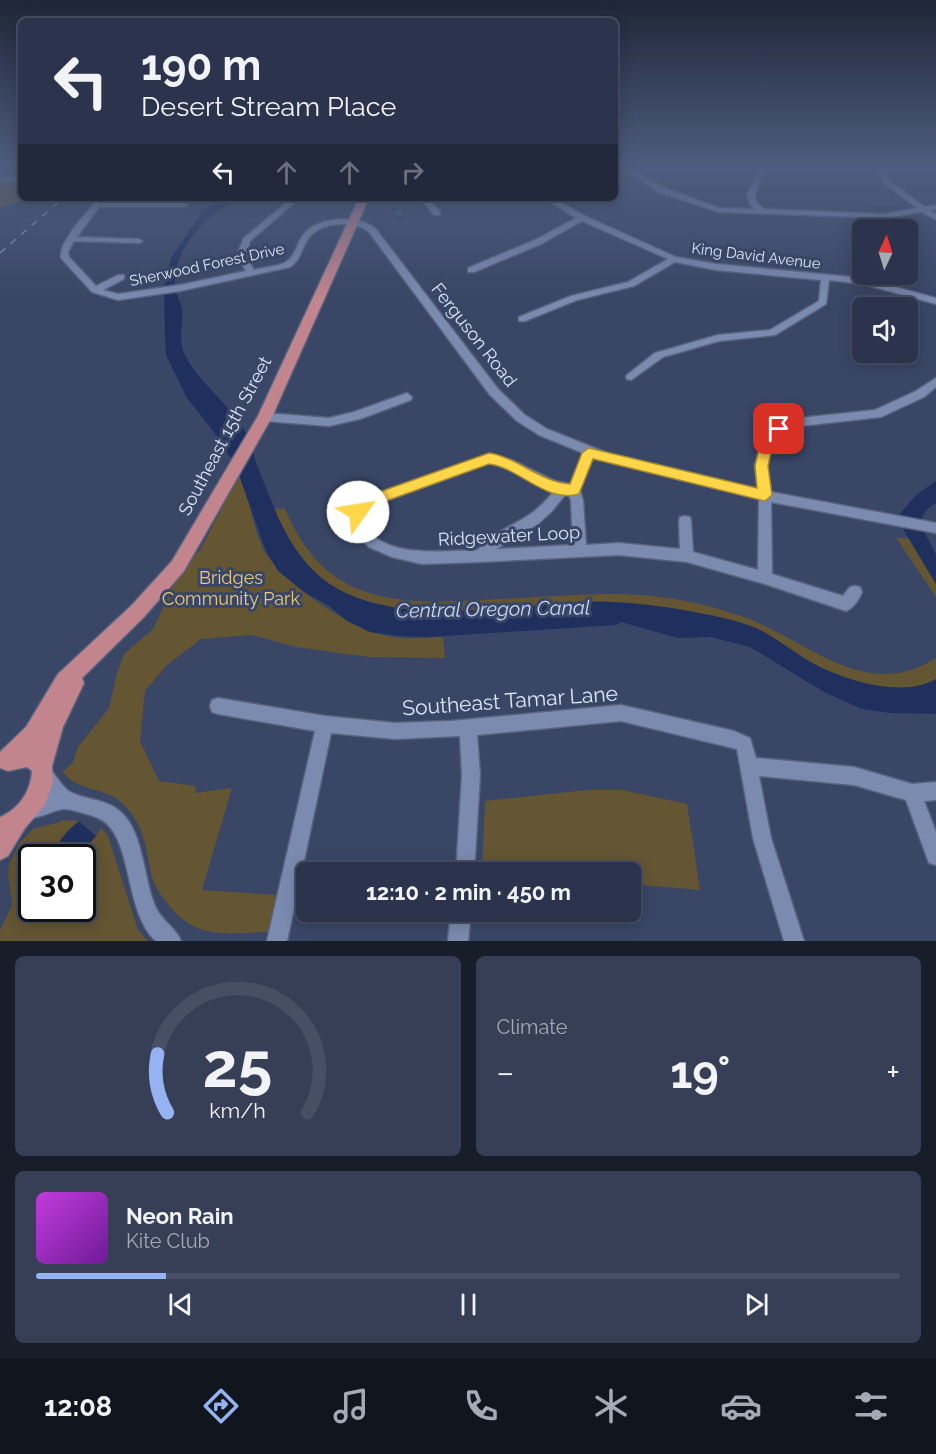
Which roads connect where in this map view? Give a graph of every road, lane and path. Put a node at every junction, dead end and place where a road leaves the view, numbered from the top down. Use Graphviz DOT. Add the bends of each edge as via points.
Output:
graph roads {
  1 [pos="92,211"];
  2 [pos="281,211"];
  3 [pos="358,211"];
  4 [pos="570,211"];
  5 [pos="777,211"];
  6 [pos="910,211"];
  7 [pos="582,218"];
  8 [pos="353,223"];
  9 [pos="71,238"];
  10 [pos="139,241"];
  11 [pos="674,259"];
  12 [pos="471,270"];
  13 [pos="251,272"];
  14 [pos="121,277"];
  15 [pos="825,278"];
  16 [pos="95,290"];
  17 [pos="936,301"];
  18 [pos="522,319"];
  19 [pos="631,377"];
  20 [pos="936,382"];
  21 [pos="407,397"];
  22 [pos="265,417"];
  23 [pos="589,453"];
  24 [pos="568,489"];
  25 [pos="765,495"];
  26 [pos="685,521"];
  27 [pos="932,528"];
  28 [pos="580,549"];
  29 [pos="480,555"];
  30 [pos="687,556"];
  31 [pos="765,578"];
  32 [pos="855,591"];
  33 [pos="82,666"];
  34 [pos="218,706"];
  35 [pos="325,724"];
  36 [pos="468,727"];
  37 [pos="4,762"];
  38 [pos="749,765"];
  39 [pos="43,770"];
  40 [pos="936,791"];
  41 [pos="912,793"];
  42 [pos="65,799"];
  43 [pos="15,820"];
  44 [pos="0,848"];
  45 [pos="936,856"];
  46 [pos="466,862"];
  47 [pos="460,922"];
  48 [pos="171,941"];
  49 [pos="277,941"];
  50 [pos="458,941"];
  51 [pos="794,941"];
  1 -- 9 [label="street"];
  2 -- 13 [label="street" via="246,240 242,261"];
  3 -- 8 [label="main road, Southeast 15th Street"];
  4 -- 7 [label="street, King David Avenue"];
  5 -- 6 [label="street" via="874,216"];
  7 -- 11 [label="street, King David Avenue"];
  7 -- 12 [label="street" via="538,242"];
  8 -- 13 [label="street, Sherwood Forest Drive" via="313,230 304,238 294,261"];
  8 -- 22 [label="main road, Southeast 15th Street"];
  8 -- 23 [label="street, Ferguson Road" via="369,226 506,405 543,432"];
  9 -- 10 [label="street"];
  9 -- 16 [label="street" via="65,258"];
  11 -- 15 [label="street, King David Avenue"];
  11 -- 18 [label="street" via="631,284 574,298"];
  13 -- 16 [label="street, Sherwood Forest Drive" via="118,297"];
  14 -- 16 [label="street"];
  15 -- 17 [label="street, King David Avenue" via="863,281"];
  15 -- 19 [label="street" via="823,302 772,333 718,338 658,355"];
  20 -- 25 [label="street" via="877,414 790,423 768,436 761,466"];
  21 -- 22 [label="street" via="328,422"];
  22 -- 33 [label="main road, Southeast 15th Street" via="178,566"];
  23 -- 24 [label="street"];
  23 -- 25 [label="street, Ferguson Road"];
  24 -- 28 [label="street" via="577,495"];
  24 -- 29 [label="street" via="528,523 489,543"];
  24 -- 29 [label="street, Ridgewater Loop" via="534,479 489,458 370,501 358,512 358,529 394,553 445,559"];
  25 -- 27 [label="street, Ferguson Road"];
  25 -- 31 [label="street"];
  26 -- 30 [label="street"];
  28 -- 29 [label="street, Ridgewater Loop"];
  28 -- 30 [label="street, Ridgewater Loop"];
  30 -- 31 [label="street, Ridgewater Loop"];
  31 -- 32 [label="street, Ridgewater Loop" via="846,603"];
  33 -- 37 [label="main road, Southeast 15th Street" via="65,681 33,734"];
  33 -- 39 [label="main road, Southeast 15th Street" via="53,725"];
  34 -- 35 [label="street, Southeast Tamar Lane"];
  35 -- 36 [label="street, Southeast Tamar Lane" via="395,731"];
  35 -- 49 [label="street"];
  36 -- 38 [label="street, Southeast Tamar Lane" via="621,713 734,739 744,744"];
  36 -- 46 [label="street" via="471,775"];
  37 -- 39 [label="main road" via="28,756"];
  38 -- 41 [label="street" via="854,776"];
  38 -- 51 [label="street" via="762,838"];
  39 -- 42 [label="street"];
  39 -- 43 [label="main road, Southeast 15th Street" via="43,786"];
  40 -- 41 [label="street"];
  41 -- 45 [label="street"];
  42 -- 43 [label="street"];
  42 -- 48 [label="street" via="96,807 119,823 132,850 144,906 155,926"];
  43 -- 44 [label="main road"];
  47 -- 50 [label="street"];
}
